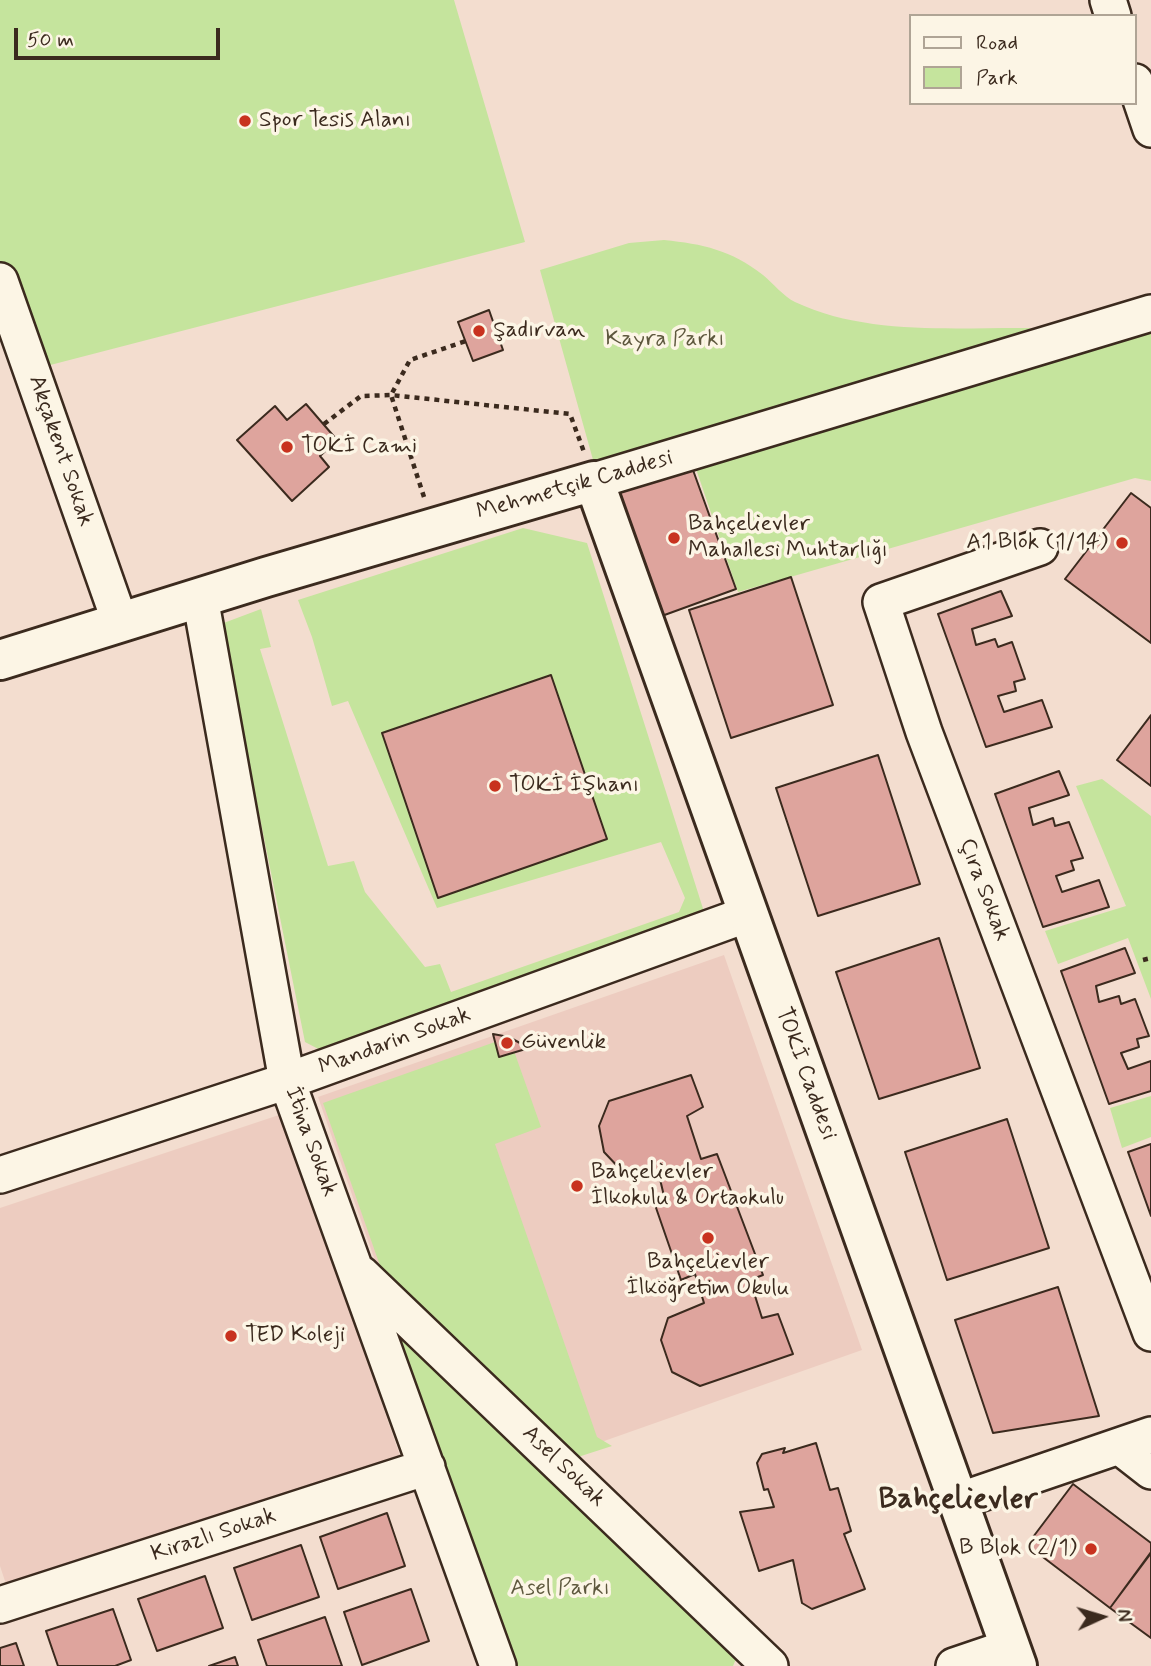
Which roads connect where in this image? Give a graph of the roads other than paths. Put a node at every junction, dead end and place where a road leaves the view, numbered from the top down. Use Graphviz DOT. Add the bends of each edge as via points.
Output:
graph roads {
  1 [pos="1137,88"];
  2 [pos="1151,129"];
  3 [pos="0,281"];
  4 [pos="1151,313"];
  5 [pos="594,481"];
  6 [pos="1040,547"];
  7 [pos="200,597"];
  8 [pos="120,622"];
  9 [pos="0,660"];
  10 [pos="748,914"];
  11 [pos="287,1081"];
  12 [pos="0,1175"];
  13 [pos="355,1269"];
  14 [pos="1151,1333"];
  15 [pos="1151,1435"];
  16 [pos="1119,1446"];
  17 [pos="427,1467"];
  18 [pos="1151,1471"];
  19 [pos="958,1501"];
  20 [pos="0,1605"];
  21 [pos="1013,1657"];
  22 [pos="498,1666"];
  23 [pos="770,1666"];
  24 [pos="954,1666"];
  1 -- 2 [label="street"];
  3 -- 8 [label="street, Akçakent Sokak"];
  4 -- 5 [label="street, Mehmetçik Caddesi"];
  5 -- 7 [label="main road, Mehmetçik Caddesi"];
  5 -- 10 [label="main road, TOKİ Caddesi"];
  6 -- 14 [label="street, Çıra Sokak" via="881,602 924,733"];
  7 -- 8 [label="main road, Mehmetçik Caddesi"];
  7 -- 11 [label="street, İtina Sokak"];
  8 -- 9 [label="main road, Mehmetçik Caddesi"];
  10 -- 11 [label="street, Mandarin Sokak"];
  10 -- 19 [label="main road, TOKİ Caddesi"];
  11 -- 12 [label="street, Mandarin Sokak"];
  11 -- 13 [label="street, İtina Sokak"];
  13 -- 17 [label="street, İtina Sokak"];
  13 -- 23 [label="street, Asel Sokak"];
  15 -- 16 [label="street"];
  16 -- 18 [label="street"];
  16 -- 19 [label="street"];
  17 -- 20 [label="street, Kirazlı Sokak"];
  17 -- 22 [label="street, İtina Sokak"];
  19 -- 21 [label="main road, TOKİ Caddesi"];
  21 -- 24 [label="street"];
}
